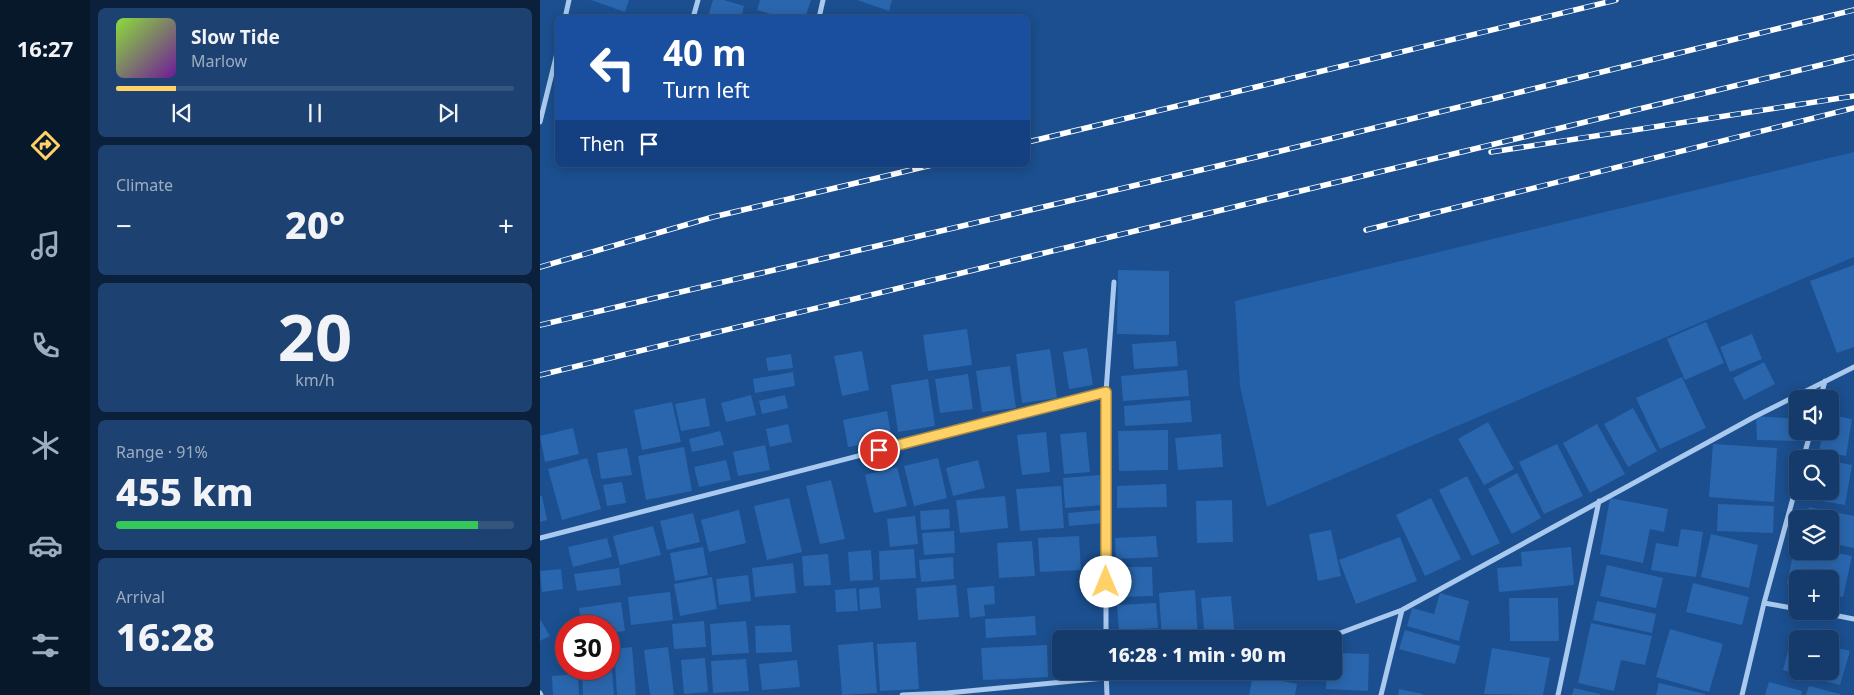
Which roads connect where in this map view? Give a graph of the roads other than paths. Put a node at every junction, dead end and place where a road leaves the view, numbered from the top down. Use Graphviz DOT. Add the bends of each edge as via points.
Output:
graph roads {
  1 [pos="569,0"];
  2 [pos="698,0"];
  3 [pos="823,0"];
  4 [pos="566,15"];
  5 [pos="694,15"];
  6 [pos="820,15"];
  7 [pos="555,61"];
  8 [pos="540,122"];
  9 [pos="1114,282"];
  10 [pos="1854,367"];
  11 [pos="1824,381"];
  12 [pos="1822,390"];
  13 [pos="1106,392"];
  14 [pos="1792,500"];
  15 [pos="1599,501"];
  16 [pos="540,538"];
  17 [pos="1764,603"];
  18 [pos="1789,607"];
  19 [pos="1402,610"];
  20 [pos="1839,616"];
  21 [pos="1854,618"];
  22 [pos="1106,630"];
  23 [pos="1342,632"];
  24 [pos="1095,680"];
  25 [pos="1106,680"];
  26 [pos="947,694"];
  27 [pos="902,695"];
  28 [pos="1108,695"];
  29 [pos="1380,695"];
  30 [pos="1558,695"];
  31 [pos="1742,695"];
  1 -- 4 [label="street"];
  2 -- 5 [label="street"];
  3 -- 6 [label="street"];
  7 -- 8 [label="street"];
  9 -- 13 [label="street"];
  10 -- 11 [label="street"];
  11 -- 12 [label="street"];
  11 -- 15 [label="street"];
  13 -- 16 [label="street"];
  13 -- 22 [label="street"];
  14 -- 17 [label="street"];
  15 -- 19 [label="street"];
  15 -- 30 [label="street"];
  17 -- 18 [label="street"];
  17 -- 31 [label="street"];
  19 -- 23 [label="street"];
  19 -- 29 [label="street"];
  20 -- 21 [label="street"];
  24 -- 26 [label="street"];
  25 -- 28 [label="street"];
  26 -- 27 [label="street"];
}
